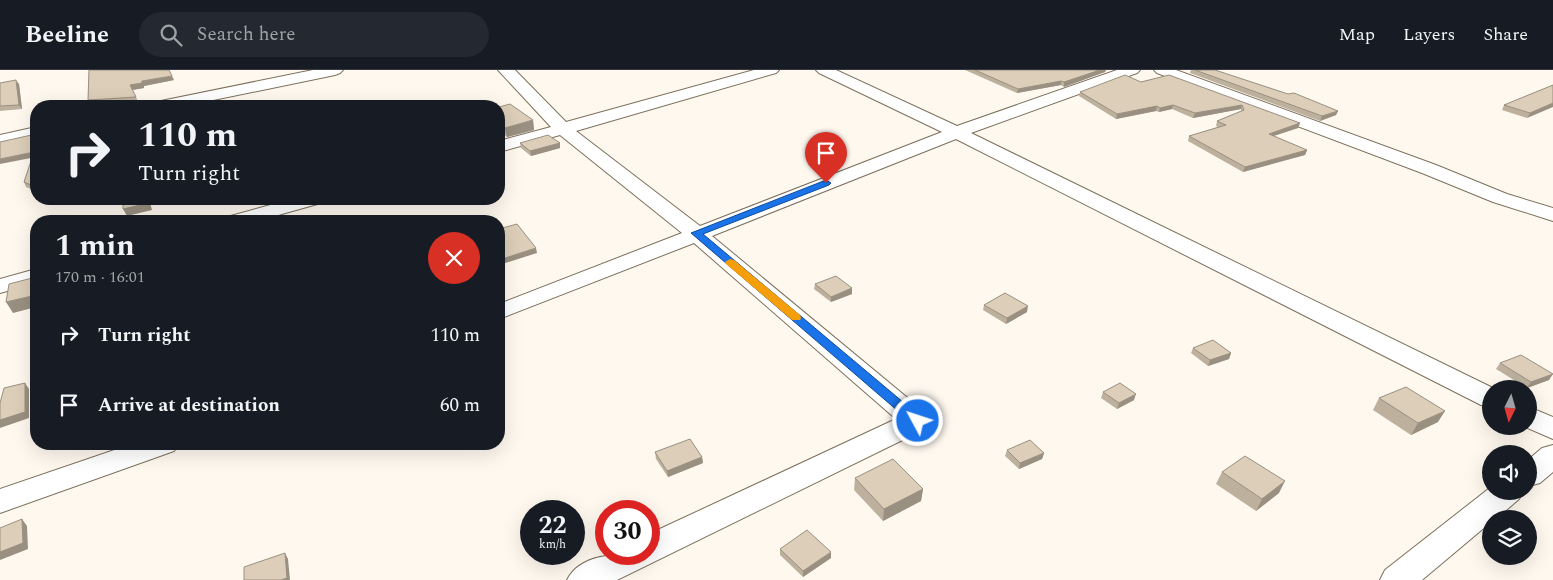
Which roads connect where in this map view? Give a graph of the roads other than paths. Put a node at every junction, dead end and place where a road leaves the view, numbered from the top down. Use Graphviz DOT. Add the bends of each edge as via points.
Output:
graph roads {
  1 [pos="335,70"];
  2 [pos="506,70"];
  3 [pos="771,70"];
  4 [pos="824,70"];
  5 [pos="1132,70"];
  6 [pos="1162,70"];
  7 [pos="190,100"];
  8 [pos="563,128"];
  9 [pos="956,132"];
  10 [pos="30,133"];
  11 [pos="0,140"];
  12 [pos="505,145"];
  13 [pos="292,205"];
  14 [pos="256,215"];
  15 [pos="1553,215"];
  16 [pos="696,233"];
  17 [pos="30,278"];
  18 [pos="0,286"];
  19 [pos="505,310"];
  20 [pos="1482,394"];
  21 [pos="1538,422"];
  22 [pos="1553,429"];
  23 [pos="147,450"];
  24 [pos="1553,456"];
  25 [pos="1537,469"];
  26 [pos="1497,500"];
  27 [pos="0,501"];
  28 [pos="660,544"];
  29 [pos="616,565"];
  30 [pos="584,580"];
  31 [pos="1397,580"];
  1 -- 7 [label="street"];
  2 -- 8 [label="street"];
  3 -- 8 [label="street"];
  4 -- 9 [label="street"];
  5 -- 9 [label="street"];
  6 -- 15 [label="street"];
  8 -- 12 [label="street"];
  8 -- 16 [label="street"];
  9 -- 16 [label="street"];
  9 -- 20 [label="street"];
  10 -- 11 [label="street"];
  13 -- 14 [label="street"];
  16 -- 19 [label="street"];
  16 -- 28 [label="street" via="918,421"];
  17 -- 18 [label="street"];
  21 -- 22 [label="street"];
  23 -- 27 [label="street"];
  24 -- 25 [label="street"];
  26 -- 31 [label="street"];
  29 -- 30 [label="street"];
}
